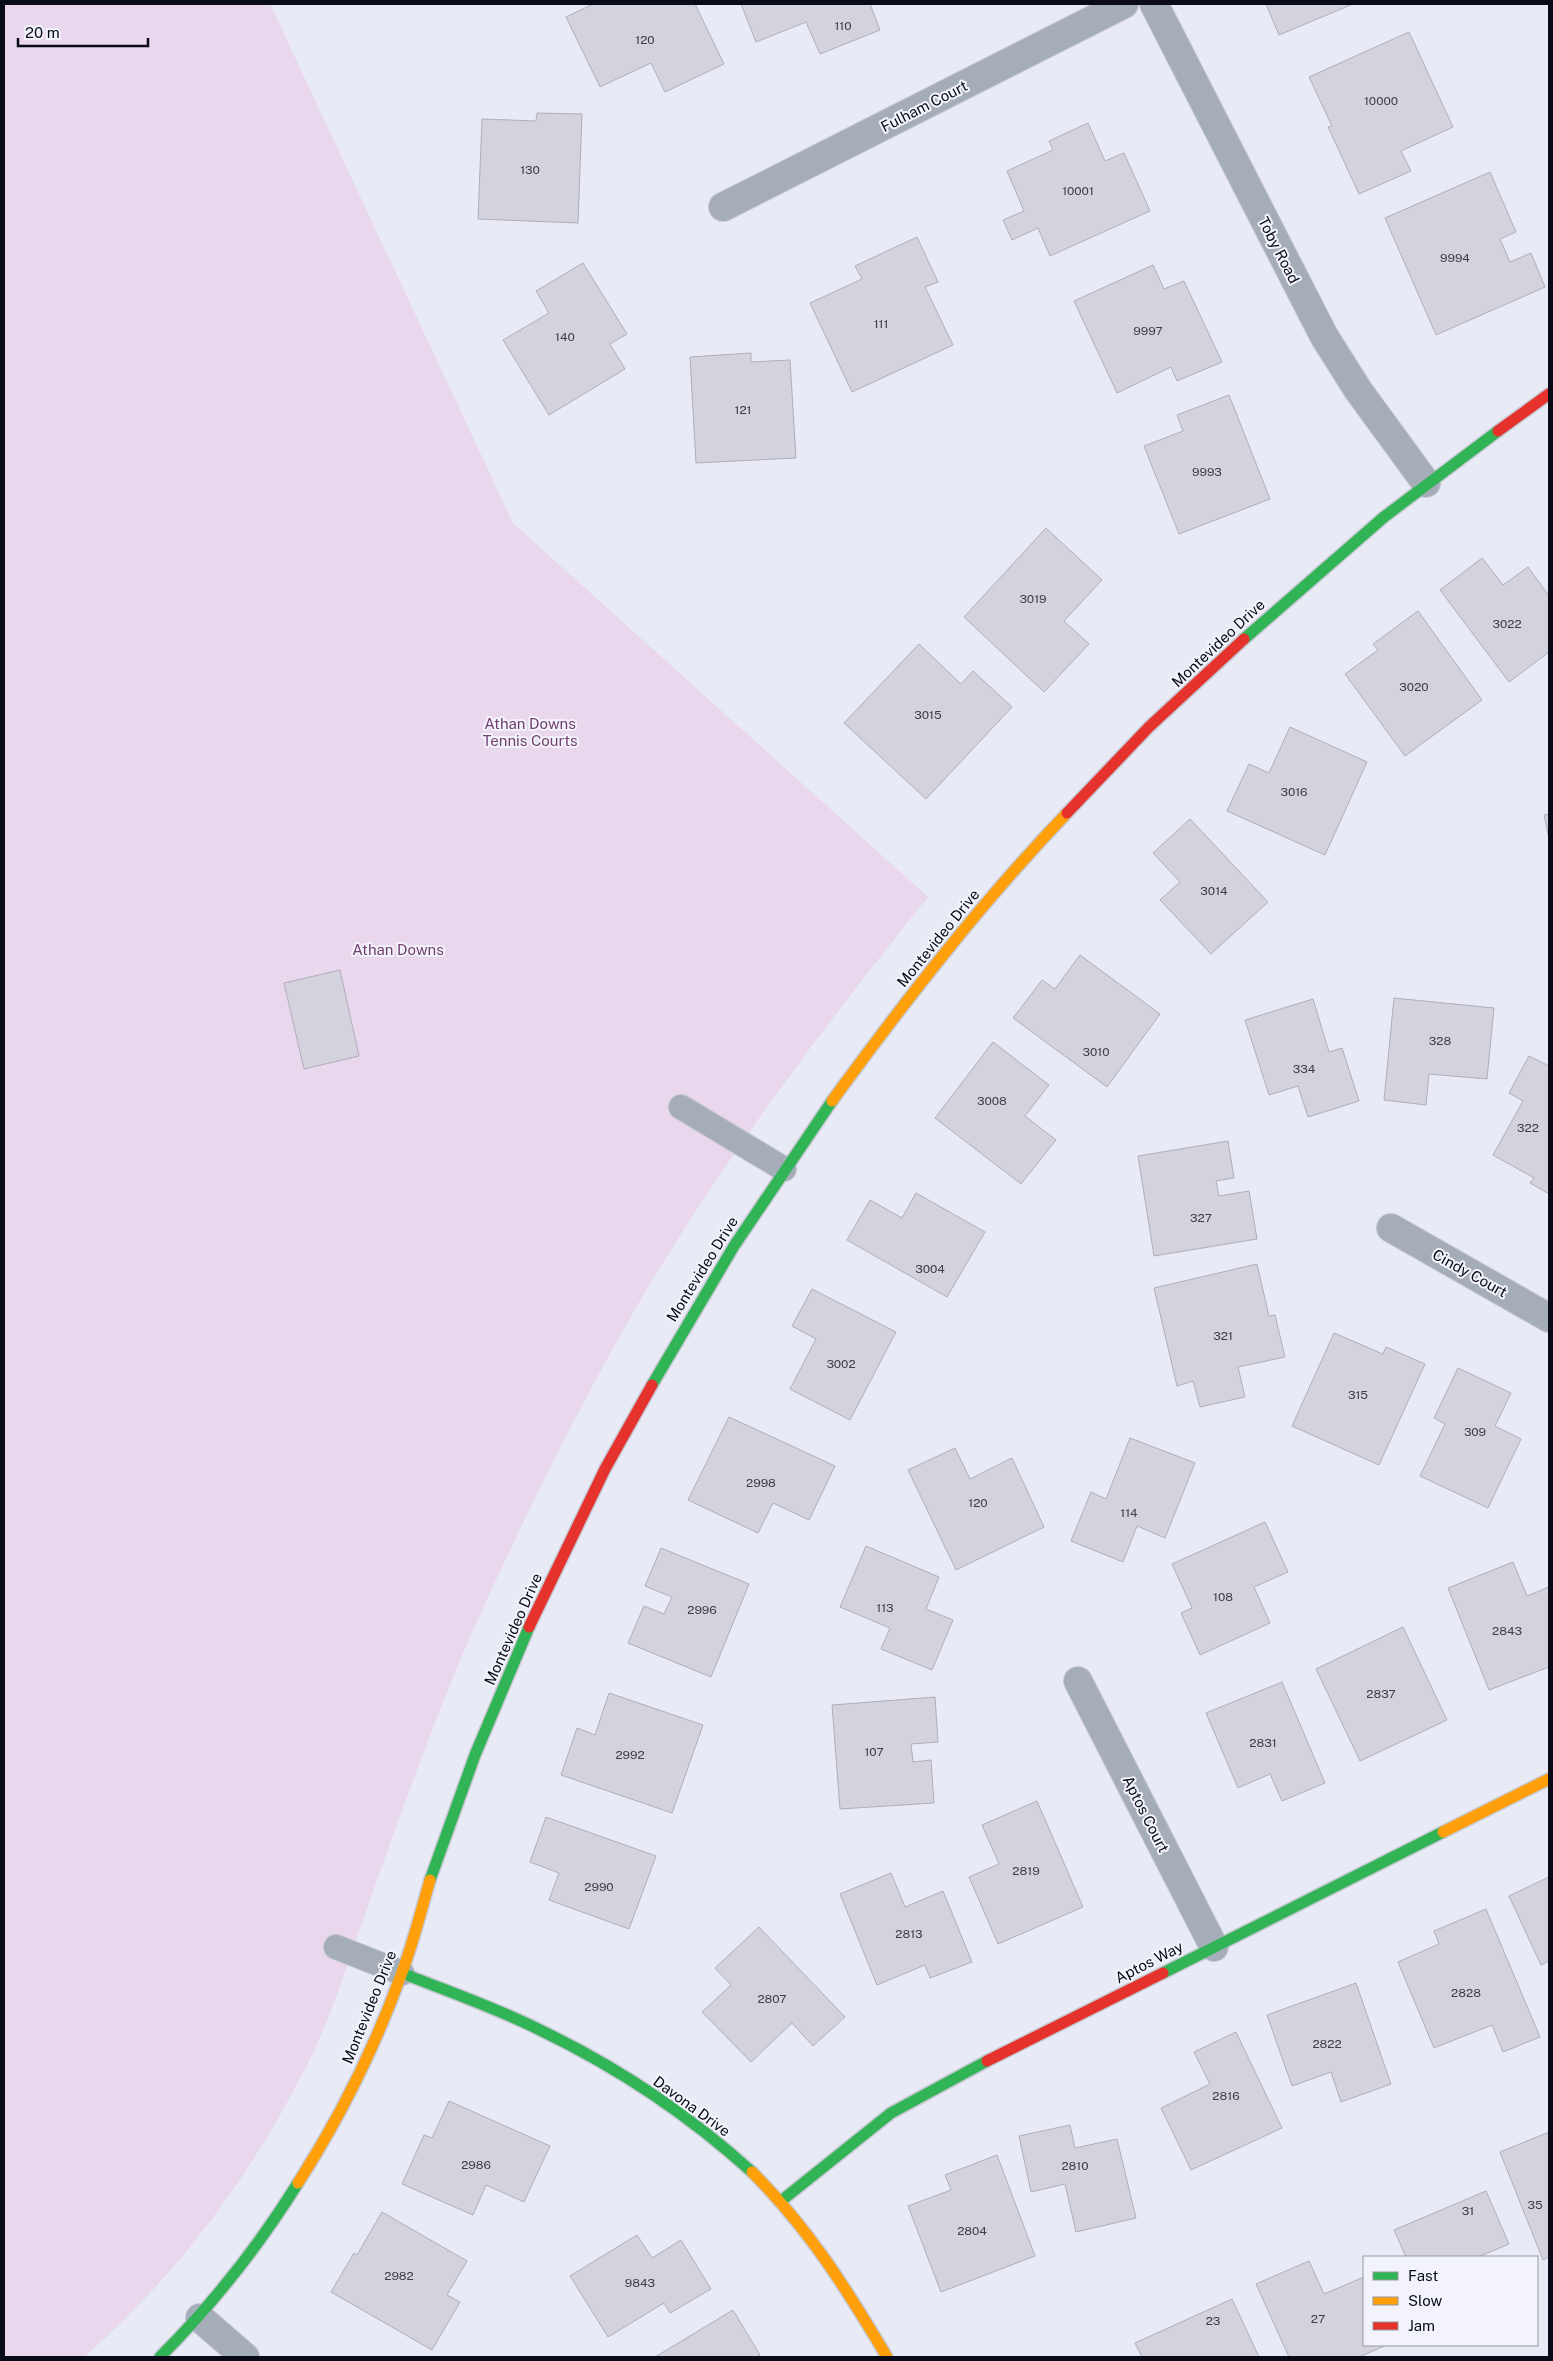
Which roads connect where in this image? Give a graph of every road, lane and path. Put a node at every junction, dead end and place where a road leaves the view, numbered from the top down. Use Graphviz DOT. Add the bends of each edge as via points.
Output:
graph roads {
  1 [pos="1124,4"];
  2 [pos="1154,4"];
  3 [pos="723,207"];
  4 [pos="1549,394"];
  5 [pos="1426,483"];
  6 [pos="681,1107"];
  7 [pos="784,1169"];
  8 [pos="1391,1228"];
  9 [pos="1549,1318"];
  10 [pos="1078,1681"];
  11 [pos="1549,1779"];
  12 [pos="1214,1946"];
  13 [pos="336,1947"];
  14 [pos="402,1973"];
  15 [pos="781,2201"];
  16 [pos="200,2318"];
  17 [pos="160,2357"];
  18 [pos="245,2357"];
  19 [pos="887,2357"];
  1 -- 3 [label="street, Fulham Court"];
  2 -- 5 [label="street, Toby Road" via="1324,336 1358,390"];
  4 -- 5 [label="street, Montevideo Drive"];
  5 -- 7 [label="street, Montevideo Drive" via="1227,654 1137,738 1079,798 950,945 851,1074"];
  6 -- 7 [label="lane"];
  7 -- 14 [label="street, Montevideo Drive" via="697,1305 645,1394 550,1581 452,1817"];
  8 -- 9 [label="street, Cindy Court"];
  10 -- 12 [label="street, Aptos Court"];
  11 -- 12 [label="street, Aptos Way"];
  12 -- 15 [label="street, Aptos Way" via="945,2082 891,2113"];
  13 -- 14 [label="lane"];
  14 -- 15 [label="street, Davona Drive" via="503,2012 617,2071 726,2150"];
  14 -- 16 [label="street, Montevideo Drive" via="344,2102 296,2187 254,2250"];
  15 -- 19 [label="street, Davona Drive" via="857,2305"];
  16 -- 17 [label="street, Montevideo Drive"];
  16 -- 18 [label="street"];
}
